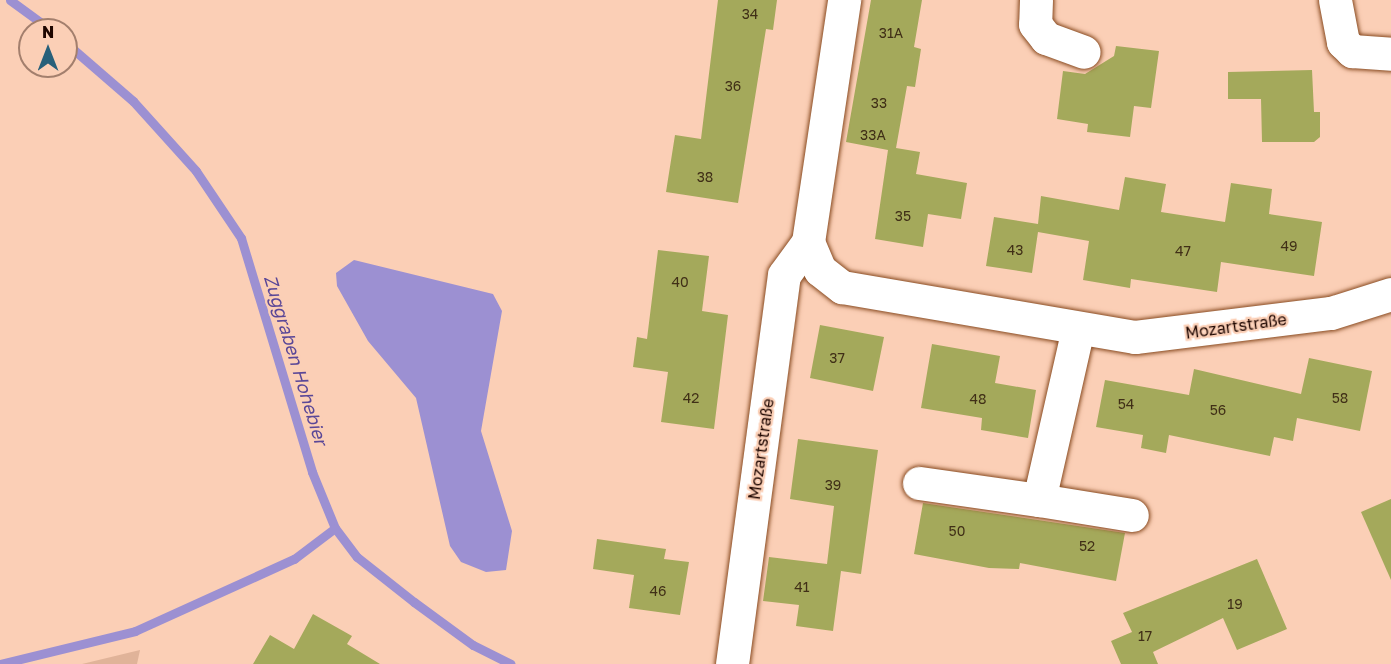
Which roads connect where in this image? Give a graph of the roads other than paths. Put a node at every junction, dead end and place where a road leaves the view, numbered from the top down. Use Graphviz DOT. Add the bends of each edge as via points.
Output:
graph roads {
  1 [pos="844,0"];
  2 [pos="1036,0"];
  3 [pos="1335,0"];
  4 [pos="1084,52"];
  5 [pos="1391,54"];
  6 [pos="808,242"];
  7 [pos="1391,294"];
  8 [pos="1078,329"];
  9 [pos="919,483"];
  10 [pos="1039,500"];
  11 [pos="1132,515"];
  12 [pos="732,664"];
  1 -- 6 [label="street, Mozartstraße"];
  2 -- 4 [label="street" via="1035,24 1046,38"];
  3 -- 5 [label="street" via="1344,42 1352,51"];
  6 -- 8 [label="street, Mozartstraße" via="820,270 842,287"];
  6 -- 12 [label="street, Mozartstraße" via="784,275"];
  7 -- 8 [label="street, Mozartstraße" via="1330,312 1171,335 1135,337"];
  8 -- 10 [label="street"];
  9 -- 10 [label="street"];
  10 -- 11 [label="street"];
}
